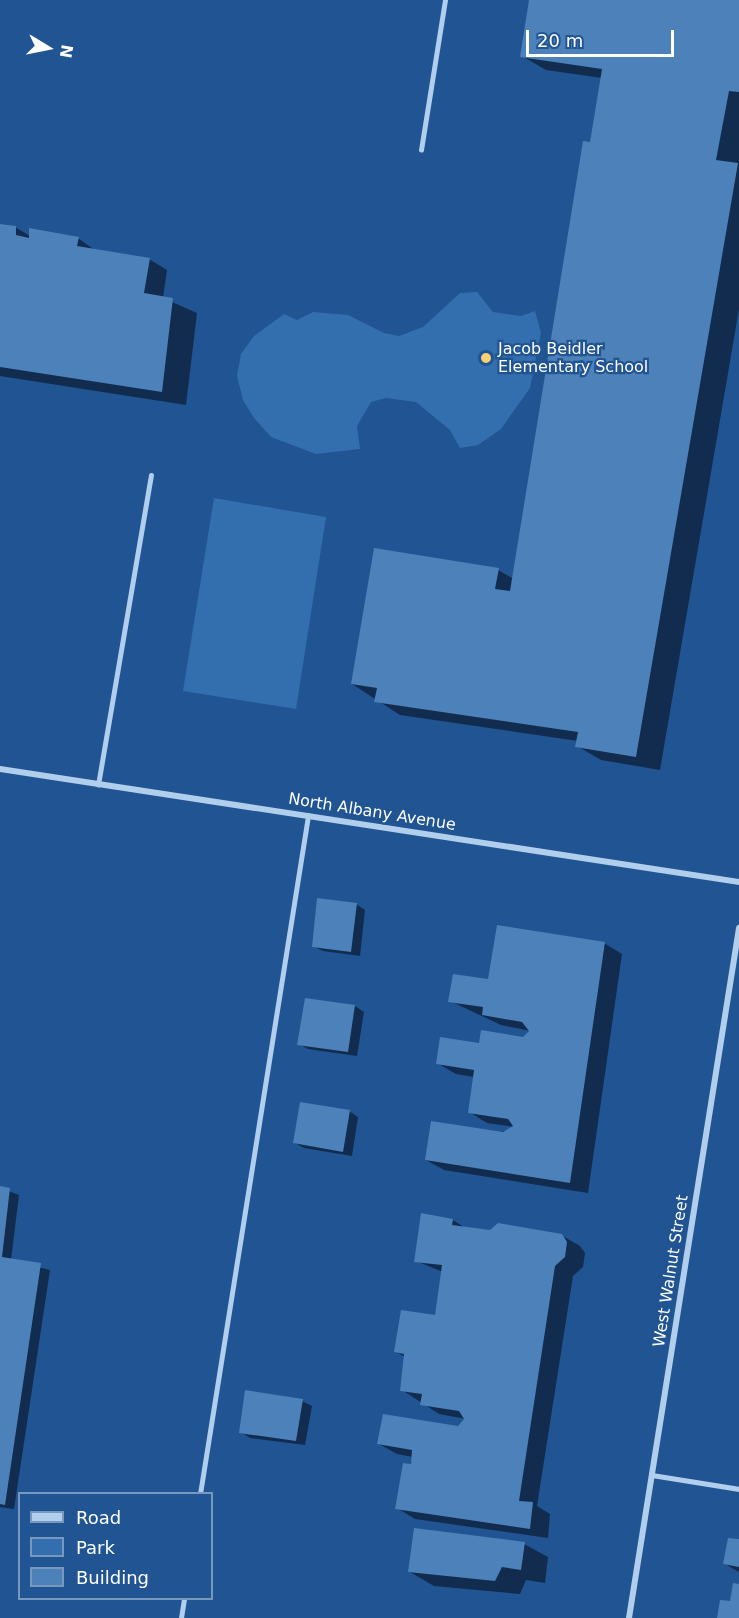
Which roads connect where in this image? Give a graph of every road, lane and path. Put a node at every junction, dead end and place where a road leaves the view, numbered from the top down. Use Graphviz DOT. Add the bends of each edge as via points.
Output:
graph roads {
  1 [pos="445,0"];
  2 [pos="421,150"];
  3 [pos="151,475"];
  4 [pos="0,769"];
  5 [pos="98,784"];
  6 [pos="308,816"];
  7 [pos="739,882"];
  8 [pos="739,928"];
  9 [pos="652,1475"];
  10 [pos="739,1489"];
  11 [pos="200,1492"];
  12 [pos="184,1600"];
  13 [pos="181,1618"];
  14 [pos="629,1618"];
  1 -- 2 [label="lane"];
  3 -- 5 [label="lane"];
  4 -- 5 [label="street, North Albany Avenue"];
  5 -- 6 [label="street, North Albany Avenue"];
  6 -- 7 [label="street, North Albany Avenue"];
  6 -- 11 [label="lane"];
  8 -- 9 [label="street, West Walnut Street"];
  9 -- 10 [label="lane"];
  9 -- 14 [label="street, West Walnut Street"];
  12 -- 13 [label="lane"];
}
